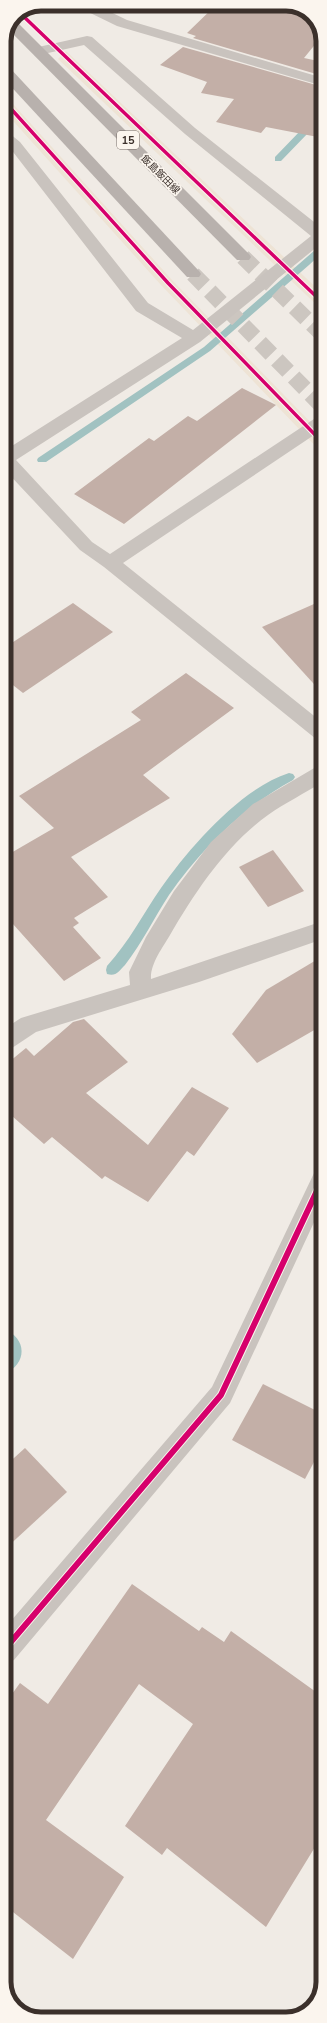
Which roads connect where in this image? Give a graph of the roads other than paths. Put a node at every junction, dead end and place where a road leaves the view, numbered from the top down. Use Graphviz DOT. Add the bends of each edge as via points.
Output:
graph roads {
  1 [pos="97,11"];
  2 [pos="122,23"];
  3 [pos="15,27"];
  4 [pos="87,40"];
  5 [pos="39,51"];
  6 [pos="11,78"];
  7 [pos="316,81"];
  8 [pos="11,142"];
  9 [pos="316,230"];
  10 [pos="316,240"];
  11 [pos="243,257"];
  12 [pos="193,274"];
  13 [pos="194,338"];
  14 [pos="316,426"];
  15 [pos="11,455"];
  16 [pos="11,466"];
  17 [pos="110,563"];
  18 [pos="316,728"];
  19 [pos="316,776"];
  20 [pos="316,932"];
  21 [pos="141,990"];
  22 [pos="11,1037"];
  23 [pos="316,1193"];
  24 [pos="11,1642"];
  1 -- 2 [label="street"];
  2 -- 4 [label="street"];
  2 -- 7 [label="street"];
  3 -- 5 [label="main road, 飯島飯田線 / 15"];
  4 -- 5 [label="street"];
  4 -- 9 [label="street" via="190,131"];
  5 -- 11 [label="main road, 飯島飯田線 / 15"];
  6 -- 12 [label="main road"];
  8 -- 13 [label="street" via="142,307"];
  10 -- 13 [label="street"];
  13 -- 15 [label="street"];
  14 -- 17 [label="street"];
  16 -- 17 [label="street" via="86,546"];
  17 -- 18 [label="street"];
  19 -- 21 [label="street" via="260,810 218,848 181,897 154,943 140,972"];
  20 -- 21 [label="street"];
  21 -- 22 [label="street" via="29,1025"];
  23 -- 24 [label="street" via="221,1395"];
}
